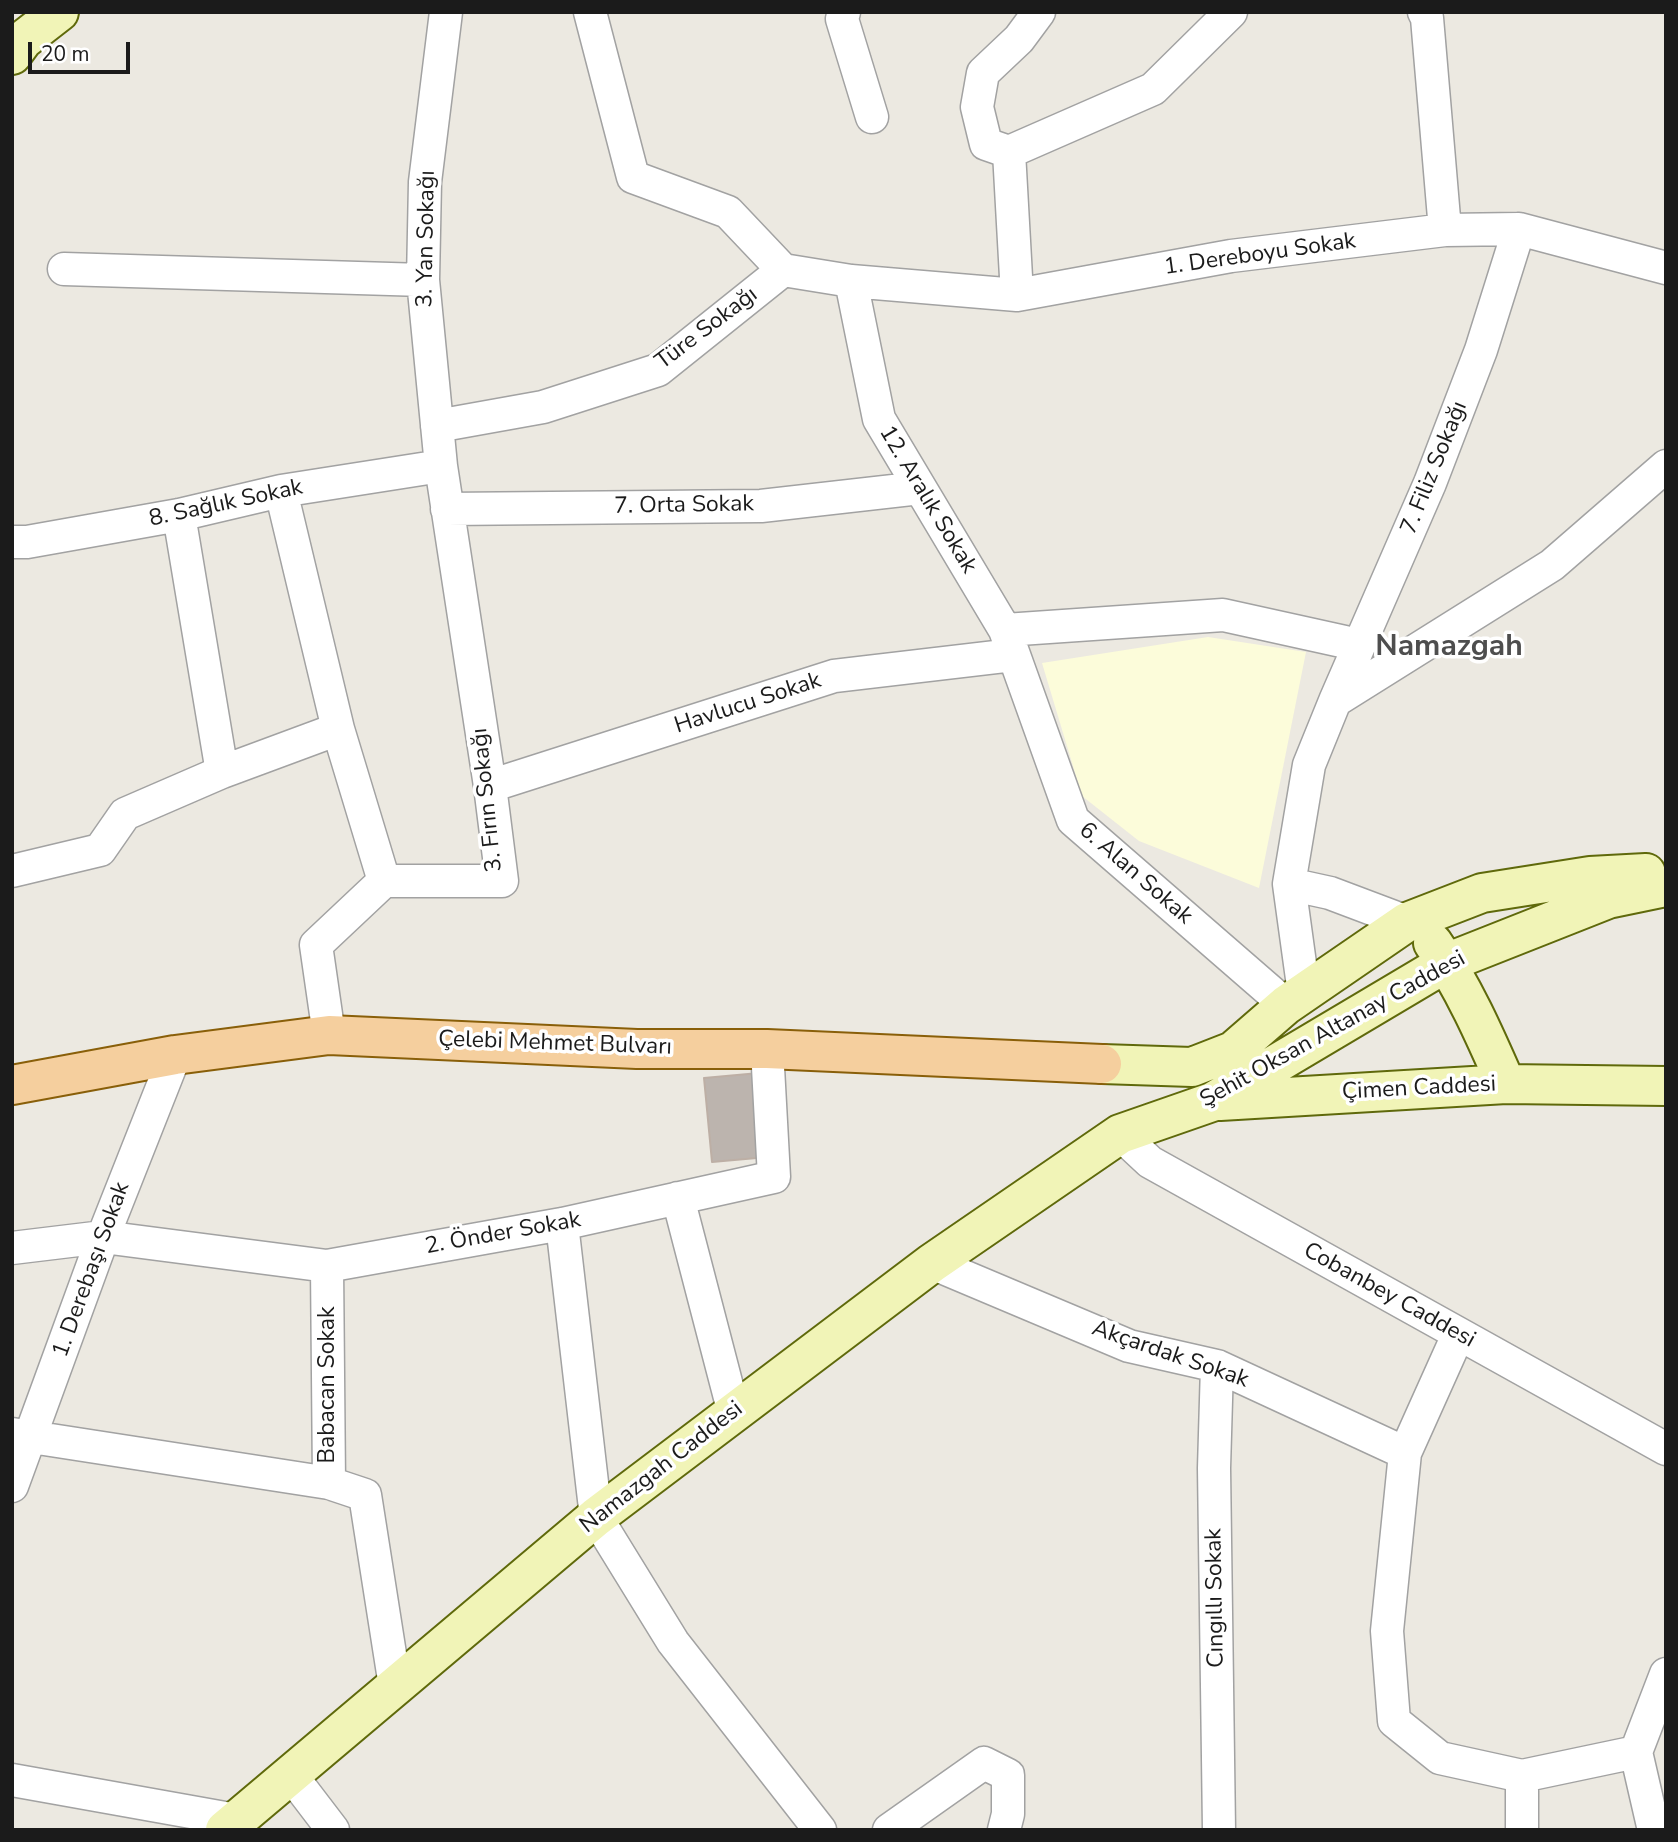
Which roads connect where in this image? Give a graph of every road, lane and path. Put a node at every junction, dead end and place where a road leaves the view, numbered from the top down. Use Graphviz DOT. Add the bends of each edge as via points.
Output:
graph roads {
  1 [pos="59,12"];
  2 [pos="446,12"];
  3 [pos="590,12"];
  4 [pos="844,12"];
  5 [pos="1039,12"];
  6 [pos="1231,12"];
  7 [pos="1424,12"];
  8 [pos="12,55"];
  9 [pos="872,117"];
  10 [pos="1009,152"];
  11 [pos="1519,229"];
  12 [pos="1445,230"];
  13 [pos="1666,268"];
  14 [pos="64,269"];
  15 [pos="783,270"];
  16 [pos="423,280"];
  17 [pos="851,281"];
  18 [pos="1017,295"];
  19 [pos="437,426"];
  20 [pos="441,466"];
  21 [pos="1666,466"];
  22 [pos="920,488"];
  23 [pos="281,491"];
  24 [pos="447,509"];
  25 [pos="178,515"];
  26 [pos="12,542"];
  27 [pos="1009,642"];
  28 [pos="1359,645"];
  29 [pos="1335,701"];
  30 [pos="338,729"];
  31 [pos="222,772"];
  32 [pos="490,786"];
  33 [pos="12,872"];
  34 [pos="1666,872"];
  35 [pos="384,881"];
  36 [pos="1289,884"];
  37 [pos="1666,887"];
  38 [pos="1407,922"];
  39 [pos="1446,963"];
  40 [pos="1295,999"];
  41 [pos="329,1035"];
  42 [pos="767,1049"];
  43 [pos="175,1055"];
  44 [pos="1102,1064"];
  45 [pos="1192,1066"];
  46 [pos="1506,1084"];
  47 [pos="12,1085"];
  48 [pos="1666,1086"];
  49 [pos="1212,1102"];
  50 [pos="1119,1134"];
  51 [pos="678,1198"];
  52 [pos="562,1224"];
  53 [pos="103,1237"];
  54 [pos="12,1248"];
  55 [pos="932,1263"];
  56 [pos="327,1266"];
  57 [pos="1458,1335"];
  58 [pos="1217,1366"];
  59 [pos="734,1413"];
  60 [pos="22,1434"];
  61 [pos="1666,1449"];
  62 [pos="1405,1453"];
  63 [pos="328,1483"];
  64 [pos="12,1486"];
  65 [pos="596,1517"];
  66 [pos="1666,1674"];
  67 [pos="395,1686"];
  68 [pos="1636,1752"];
  69 [pos="291,1775"];
  70 [pos="1522,1776"];
  71 [pos="12,1780"];
  72 [pos="231,1825"];
  73 [pos="333,1830"];
  74 [pos="820,1830"];
  75 [pos="889,1830"];
  76 [pos="1004,1830"];
  77 [pos="1219,1830"];
  78 [pos="1522,1830"];
  79 [pos="1662,1830"];
  1 -- 8 [label="main road" via="23,40"];
  2 -- 16 [label="street, 3. Yan Sokağı" via="425,182"];
  3 -- 15 [label="street" via="633,177 728,212"];
  4 -- 9 [label="street" via="842,19"];
  5 -- 10 [label="street" via="1019,39 983,73 977,107 986,144"];
  6 -- 10 [label="street" via="1153,89"];
  7 -- 12 [label="street"];
  10 -- 18 [label="street"];
  11 -- 12 [label="street, 1. Dereboyu Sokak"];
  11 -- 13 [label="street, 1. Dereboyu Sokak"];
  11 -- 28 [label="street, 7. Filiz Sokağı" via="1482,350"];
  12 -- 18 [label="street, 1. Dereboyu Sokak" via="1231,256"];
  14 -- 16 [label="street"];
  15 -- 17 [label="street"];
  15 -- 19 [label="street, Türe Sokağı" via="658,370 543,407"];
  16 -- 19 [label="street, 3. Yan Sokağı"];
  17 -- 18 [label="street, 1. Dereboyu Sokak"];
  17 -- 22 [label="street, 12. Aralık Sokak" via="879,419"];
  19 -- 20 [label="street, 3. Yan Sokağı"];
  20 -- 23 [label="street, 8. Sağlık Sokak"];
  20 -- 24 [label="street, 3. Fırın Sokağı"];
  21 -- 29 [label="street" via="1552,565"];
  22 -- 24 [label="street, 7. Orta Sokak" via="761,506"];
  22 -- 27 [label="street, 12. Aralık Sokak"];
  23 -- 25 [label="street, 8. Sağlık Sokak"];
  23 -- 30 [label="street"];
  24 -- 32 [label="street, 3. Fırın Sokağı"];
  25 -- 26 [label="street, 8. Sağlık Sokak"];
  25 -- 31 [label="street"];
  27 -- 28 [label="street, Havlucu Sokak" via="1223,615"];
  27 -- 32 [label="street, Havlucu Sokak" via="834,676"];
  27 -- 40 [label="street, 6. Alan Sokak" via="1073,820"];
  28 -- 29 [label="street, 7. Filiz Sokağı"];
  29 -- 36 [label="street, 7. Filiz Sokağı" via="1309,765"];
  30 -- 31 [label="street"];
  30 -- 35 [label="street"];
  31 -- 33 [label="street" via="125,814 100,850"];
  32 -- 35 [label="street, 3. Fırın Sokağı" via="502,881"];
  34 -- 38 [label="main road, Şehit Oksan Altanay Caddesi" via="1590,876 1482,893"];
  35 -- 41 [label="street" via="316,945"];
  36 -- 38 [label="street" via="1330,893"];
  36 -- 40 [label="street, 7. Filiz Sokağı"];
  37 -- 39 [label="main road, Şehit Oksan Altanay Caddesi" via="1608,899"];
  38 -- 39 [label="main road" via="1432,943"];
  38 -- 40 [label="main road, Şehit Oksan Altanay Caddesi"];
  39 -- 46 [label="main road"];
  39 -- 49 [label="main road, Şehit Oksan Altanay Caddesi"];
  40 -- 45 [label="main road, Şehit Oksan Altanay Caddesi" via="1233,1051"];
  41 -- 42 [label="main road, Çelebi Mehmet Bulvarı"];
  41 -- 43 [label="main road, Çelebi Mehmet Bulvarı"];
  42 -- 44 [label="main road, Çelebi Mehmet Bulvarı"];
  42 -- 51 [label="street, 2. Önder Sokak" via="774,1177"];
  43 -- 47 [label="main road, Çelebi Mehmet Bulvarı"];
  43 -- 53 [label="street, 1. Derebaşı Sokak"];
  44 -- 45 [label="main road, Şehit Oksan Altanay Caddesi"];
  45 -- 49 [label="main road"];
  46 -- 48 [label="main road, Çimen Caddesi"];
  46 -- 49 [label="main road, Çimen Caddesi"];
  49 -- 50 [label="main road, Şehit Oksan Altanay Caddesi"];
  50 -- 55 [label="main road, Namazgah Caddesi"];
  50 -- 57 [label="street, Cobanbey Caddesi" via="1150,1163"];
  51 -- 52 [label="street, 2. Önder Sokak"];
  51 -- 59 [label="street"];
  52 -- 56 [label="street, 2. Önder Sokak"];
  52 -- 65 [label="street"];
  53 -- 54 [label="street, 2. Önder Sokak"];
  53 -- 56 [label="street, 2. Önder Sokak"];
  53 -- 60 [label="street, 1. Derebaşı Sokak"];
  55 -- 58 [label="street, Akçardak Sokak" via="1129,1346"];
  55 -- 59 [label="main road, Namazgah Caddesi"];
  56 -- 63 [label="street, Babacan Sokak"];
  57 -- 61 [label="street, Cobanbey Caddesi"];
  57 -- 62 [label="street"];
  58 -- 62 [label="street, Akçardak Sokak"];
  58 -- 77 [label="street, Cıngıllı Sokak" via="1213,1468"];
  59 -- 65 [label="main road, Namazgah Caddesi"];
  60 -- 63 [label="street"];
  60 -- 64 [label="street, 1. Derebaşı Sokak"];
  62 -- 70 [label="street" via="1387,1631 1394,1721 1440,1758"];
  63 -- 67 [label="street, Babacan Sokak" via="365,1495"];
  65 -- 67 [label="main road, Namazgah Caddesi"];
  65 -- 74 [label="street" via="673,1642"];
  66 -- 68 [label="street"];
  67 -- 69 [label="main road, Namazgah Caddesi"];
  68 -- 70 [label="street"];
  68 -- 79 [label="street" via="1653,1826"];
  69 -- 72 [label="main road, Namazgah Caddesi"];
  69 -- 73 [label="street"];
  70 -- 78 [label="street"];
  71 -- 72 [label="street"];
  75 -- 76 [label="street" via="984,1763 1008,1775 1009,1814"];
}
